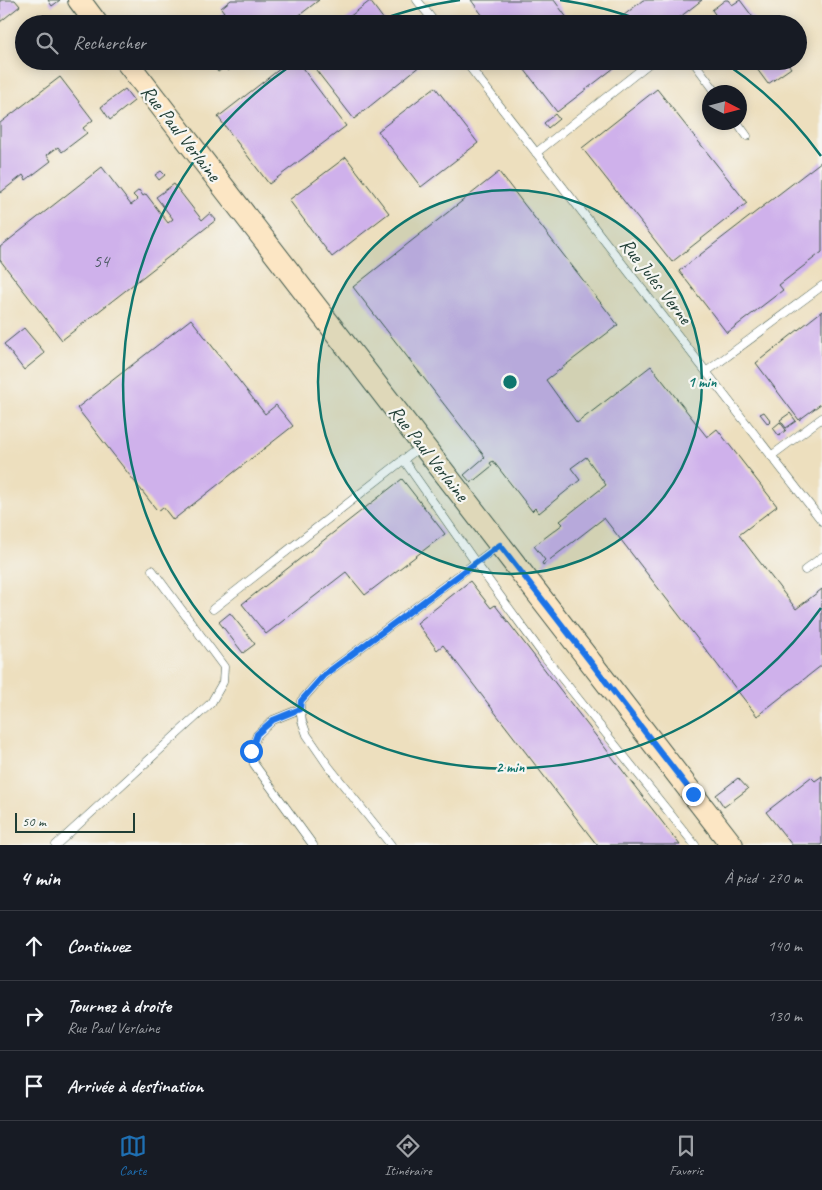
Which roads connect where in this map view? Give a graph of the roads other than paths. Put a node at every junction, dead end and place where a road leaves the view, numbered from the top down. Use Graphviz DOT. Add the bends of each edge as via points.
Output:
graph roads {
  1 [pos="79,0"];
  2 [pos="417,0"];
  3 [pos="90,15"];
  4 [pos="429,15"];
  5 [pos="133,70"];
  6 [pos="472,70"];
  7 [pos="641,70"];
  8 [pos="700,70"];
  9 [pos="711,85"];
  10 [pos="743,130"];
  11 [pos="747,136"];
  12 [pos="536,154"];
  13 [pos="822,286"];
  14 [pos="706,372"];
  15 [pos="822,418"];
  16 [pos="423,445"];
  17 [pos="771,456"];
  18 [pos="403,459"];
  19 [pos="822,521"];
  20 [pos="500,545"];
  21 [pos="822,557"];
  22 [pos="476,563"];
  23 [pos="152,570"];
  24 [pos="805,570"];
  25 [pos="214,609"];
  26 [pos="300,709"];
  27 [pos="56,845"];
  28 [pos="313,845"];
  29 [pos="391,845"];
  30 [pos="695,845"];
  31 [pos="732,845"];
  1 -- 3 [label="street"];
  2 -- 4 [label="lane"];
  5 -- 16 [label="street, Rue Paul Verlaine"];
  6 -- 12 [label="lane, Rue Jules Verne"];
  7 -- 12 [label="lane"];
  8 -- 9 [label="lane"];
  10 -- 11 [label="lane"];
  12 -- 14 [label="lane, Rue Jules Verne"];
  13 -- 14 [label="lane"];
  14 -- 17 [label="lane, Rue Jules Verne"];
  15 -- 17 [label="lane"];
  16 -- 18 [label="lane"];
  16 -- 20 [label="street, Rue Paul Verlaine"];
  17 -- 19 [label="lane, Rue Jules Verne"];
  18 -- 22 [label="lane"];
  18 -- 25 [label="lane"];
  20 -- 22 [label="lane"];
  20 -- 31 [label="street, Rue Paul Verlaine"];
  21 -- 24 [label="lane"];
  22 -- 26 [label="lane" via="324,675 301,701"];
  22 -- 30 [label="lane" via="544,656"];
  23 -- 27 [label="lane" via="224,667 223,682 210,704"];
  26 -- 28 [label="lane" via="273,720 257,734 251,751 254,764"];
  26 -- 29 [label="lane" via="307,735"];
}
